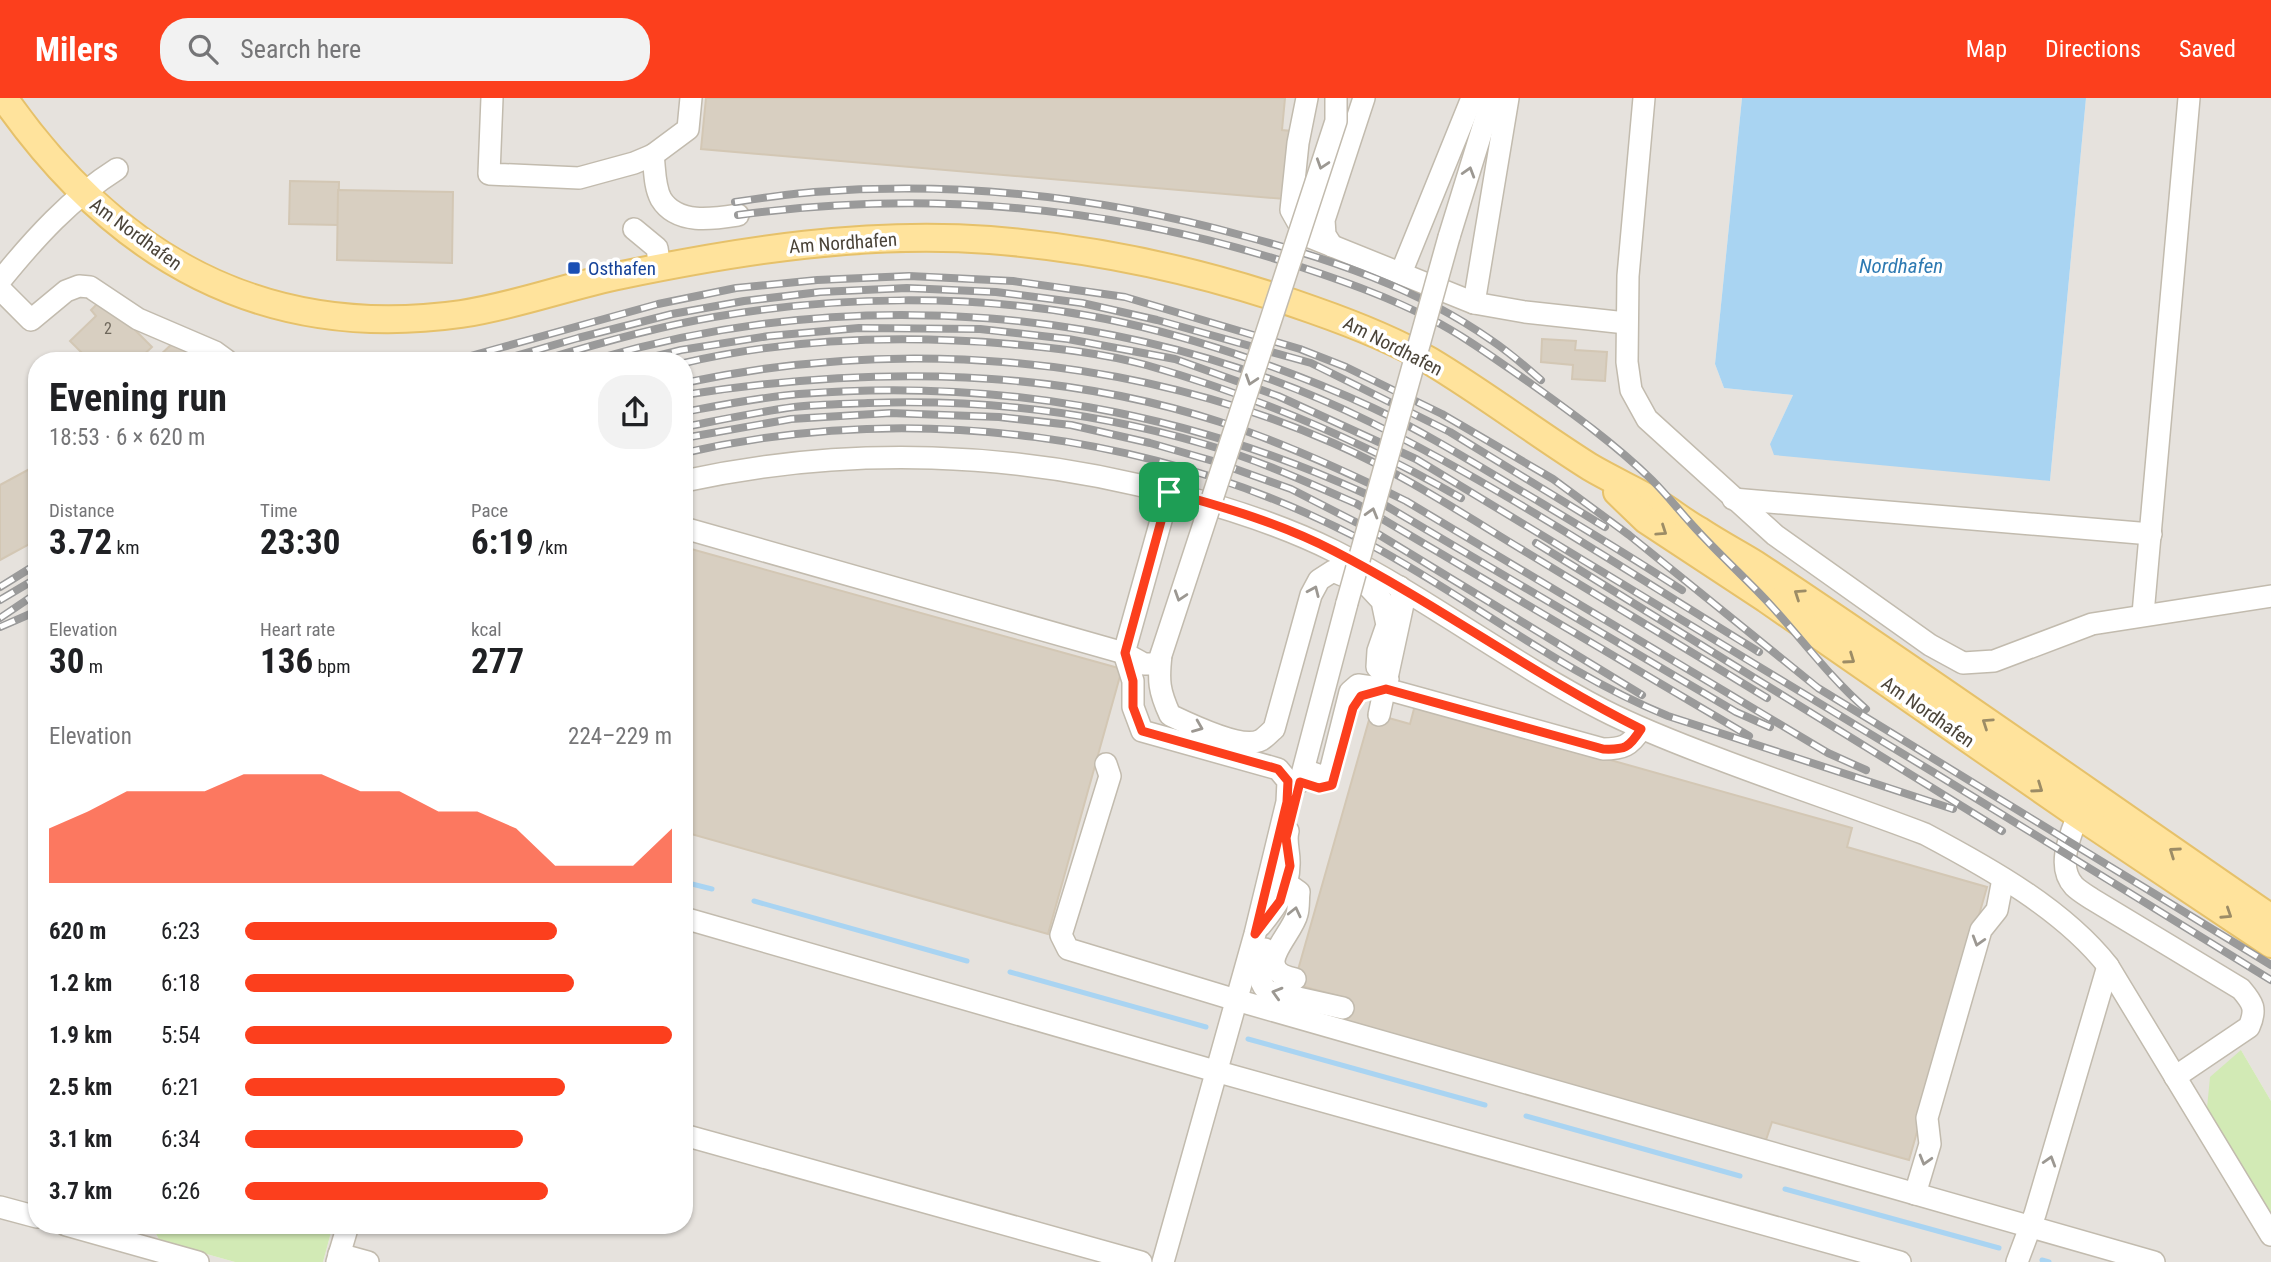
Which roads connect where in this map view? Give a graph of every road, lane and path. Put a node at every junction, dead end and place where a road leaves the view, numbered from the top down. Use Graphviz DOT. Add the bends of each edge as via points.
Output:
graph roads {
  1 [pos="4,98"];
  2 [pos="492,98"];
  3 [pos="691,98"];
  4 [pos="1307,98"];
  5 [pos="1336,98"];
  6 [pos="1364,98"];
  7 [pos="1472,98"];
  8 [pos="1492,98"];
  9 [pos="1508,98"];
  10 [pos="1644,98"];
  11 [pos="2189,98"];
  12 [pos="653,155"];
  13 [pos="117,169"];
  14 [pos="83,194"];
  15 [pos="737,208"];
  16 [pos="634,229"];
  17 [pos="1332,246"];
  18 [pos="660,268"];
  19 [pos="1401,273"];
  20 [pos="0,281"];
  21 [pos="0,289"];
  22 [pos="1474,303"];
  23 [pos="1626,323"];
  24 [pos="215,352"];
  25 [pos="1593,469"];
  26 [pos="693,479"];
  27 [pos="1169,492"];
  28 [pos="1733,499"];
  29 [pos="693,531"];
  30 [pos="2151,534"];
  31 [pos="1400,587"];
  32 [pos="2271,596"];
  33 [pos="2143,614"];
  34 [pos="1454,622"];
  35 [pos="1125,653"];
  36 [pos="1158,659"];
  37 [pos="1387,684"];
  38 [pos="1379,715"];
  39 [pos="1641,729"];
  40 [pos="1313,732"];
  41 [pos="1177,741"];
  42 [pos="1106,764"];
  43 [pos="1278,769"];
  44 [pos="1302,776"];
  45 [pos="2078,815"];
  46 [pos="2003,879"];
  47 [pos="1283,892"];
  48 [pos="2271,918"];
  49 [pos="693,921"];
  50 [pos="1255,934"];
  51 [pos="2271,944"];
  52 [pos="2108,966"];
  53 [pos="1296,979"];
  54 [pos="1237,1000"];
  55 [pos="1343,1008"];
  56 [pos="1215,1071"];
  57 [pos="2175,1077"];
  58 [pos="693,1138"];
  59 [pos="1915,1194"];
  60 [pos="0,1207"];
  61 [pos="28,1215"];
  62 [pos="2031,1227"];
  63 [pos="98,1234"];
  64 [pos="345,1234"];
  65 [pos="2271,1236"];
  66 [pos="338,1258"];
  67 [pos="198,1262"];
  68 [pos="368,1262"];
  69 [pos="1141,1262"];
  70 [pos="1163,1262"];
  71 [pos="1900,1262"];
  72 [pos="2017,1262"];
  73 [pos="2154,1262"];
  1 -- 14 [label="main road, Am Nordhafen" via="46,155"];
  2 -- 12 [label="lane" via="489,174 579,178"];
  3 -- 12 [label="lane" via="688,129"];
  4 -- 17 [label="lane" via="1291,210 1305,235"];
  5 -- 36 [label="lane, one-way, bridge" via="1336,121"];
  6 -- 17 [label="lane" via="1324,220"];
  7 -- 19 [label="lane"];
  40 -- 8 [label="lane, one-way, bridge" via="1449,237"];
  9 -- 22 [label="lane"];
  10 -- 23 [label="lane"];
  11 -- 30 [label="lane"];
  12 -- 15 [label="lane" via="656,184 662,200 674,211 693,219"];
  13 -- 14 [label="lane"];
  14 -- 18 [label="main road, Am Nordhafen" via="178,267 233,292 313,315 386,319 461,313"];
  14 -- 20 [label="lane" via="34,240"];
  16 -- 18 [label="lane" via="657,248"];
  17 -- 19 [label="lane"];
  18 -- 25 [label="main road, Am Nordhafen" via="752,250 879,239 986,240 1180,268 1348,322 1426,359"];
  19 -- 22 [label="lane"];
  21 -- 24 [label="lane" via="31,320 66,291 90,287 138,319"];
  22 -- 23 [label="lane"];
  23 -- 28 [label="lane" via="1630,390 1647,419"];
  25 -- 45 [label="main road, Am Nordhafen, one-way" via="1646,520"];
  48 -- 25 [label="main road, Am Nordhafen, one-way" via="1749,561"];
  26 -- 27 [label="lane" via="869,457 957,459 1045,466"];
  27 -- 31 [label="lane" via="1238,511 1331,549"];
  27 -- 35 [label="lane"];
  28 -- 30 [label="lane"];
  28 -- 33 [label="lane" via="1786,543 1930,645 1963,663 1994,661 2092,624"];
  29 -- 35 [label="lane"];
  30 -- 33 [label="lane"];
  31 -- 34 [label="lane"];
  31 -- 37 [label="lane" via="1403,604"];
  32 -- 33 [label="lane"];
  34 -- 37 [label="lane" via="1427,615 1416,619 1402,662"];
  34 -- 39 [label="lane"];
  35 -- 36 [label="lane" via="1144,664"];
  35 -- 41 [label="lane" via="1133,681 1133,707 1142,731"];
  36 -- 37 [label="lane, one-way" via="1160,692 1170,715 1201,729 1260,741 1274,729 1311,594 1319,580 1334,571 1368,586 1382,601 1387,625 1377,667"];
  36 -- 41 [label="lane" via="1150,678 1154,717"];
  37 -- 38 [label="lane"];
  37 -- 39 [label="lane" via="1603,749 1622,750"];
  37 -- 44 [label="lane" via="1361,696 1353,708 1332,785 1319,788"];
  39 -- 46 [label="lane" via="1925,834"];
  40 -- 43 [label="lane" via="1299,754"];
  40 -- 44 [label="lane"];
  41 -- 43 [label="lane"];
  42 -- 54 [label="lane" via="1110,776 1061,935 1068,949"];
  43 -- 50 [label="lane" via="1288,781 1287,802"];
  44 -- 47 [label="lane" via="1286,838 1290,866"];
  45 -- 51 [label="main road, Am Nordhafen, one-way"];
  45 -- 57 [label="lane" via="2064,869 2072,885 2241,989 2252,1002 2254,1016 2249,1027"];
  46 -- 52 [label="lane" via="2079,934"];
  46 -- 59 [label="lane, one-way" via="1997,910 1981,930 1927,1118 1930,1144"];
  47 -- 50 [label="lane"];
  53 -- 47 [label="lane, one-way" via="1283,977 1275,966 1275,950 1297,916 1299,892"];
  55 -- 47 [label="lane, one-way" via="1267,991 1259,982"];
  49 -- 56 [label="lane"];
  50 -- 54 [label="lane"];
  52 -- 57 [label="lane"];
  62 -- 52 [label="lane, one-way"];
  54 -- 56 [label="lane"];
  54 -- 59 [label="lane"];
  56 -- 70 [label="lane"];
  56 -- 71 [label="lane"];
  57 -- 65 [label="lane"];
  58 -- 69 [label="lane"];
  59 -- 62 [label="lane"];
  60 -- 61 [label="lane"];
  62 -- 72 [label="lane"];
  62 -- 73 [label="lane"];
  63 -- 67 [label="lane"];
  64 -- 66 [label="lane"];
  66 -- 68 [label="lane"];
}
